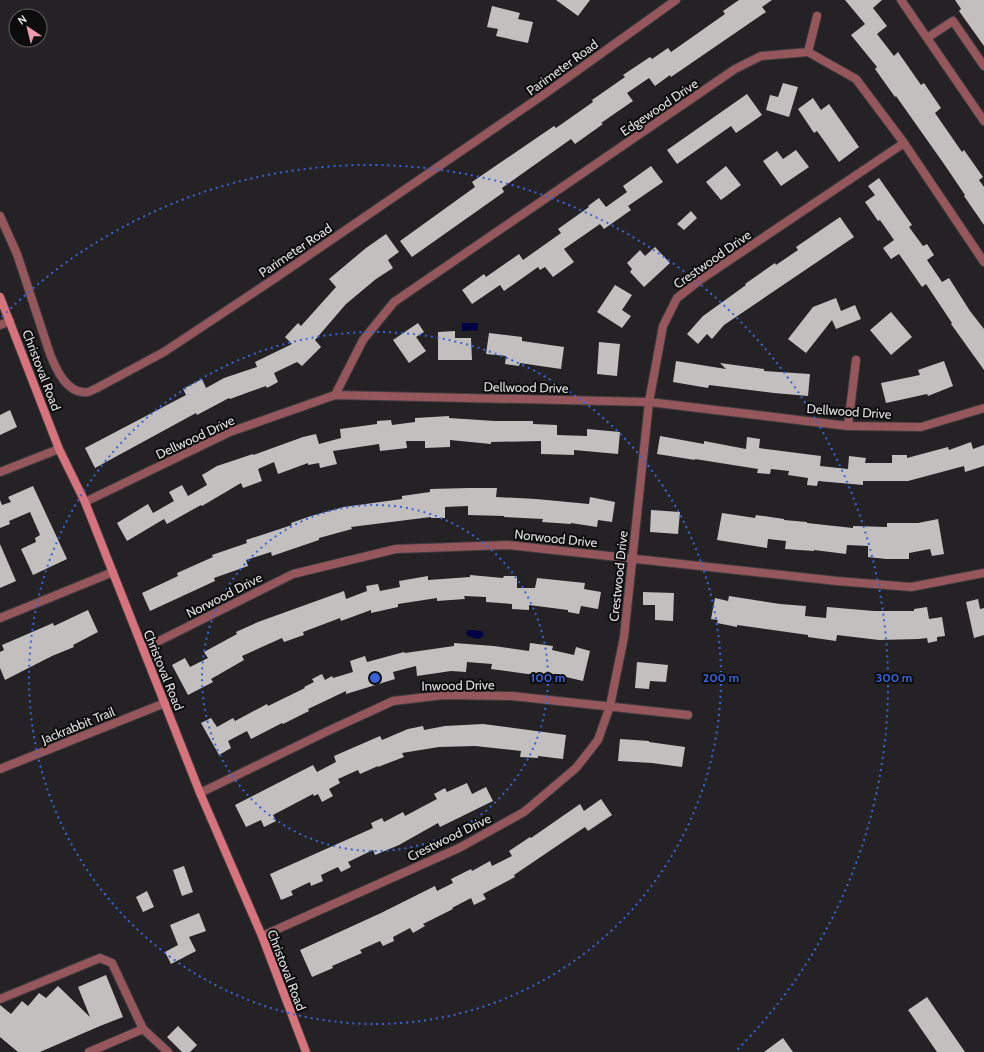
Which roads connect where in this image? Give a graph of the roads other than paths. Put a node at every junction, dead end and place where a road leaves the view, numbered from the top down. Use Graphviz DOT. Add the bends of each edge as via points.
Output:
graph roads {
  1 [pos="676,0"];
  2 [pos="901,0"];
  3 [pos="817,16"];
  4 [pos="927,38"];
  5 [pos="808,52"];
  6 [pos="984,66"];
  7 [pos="984,121"];
  8 [pos="904,143"];
  9 [pos="0,216"];
  10 [pos="984,262"];
  11 [pos="0,297"];
  12 [pos="10,321"];
  13 [pos="0,325"];
  14 [pos="856,360"];
  15 [pos="335,395"];
  16 [pos="649,402"];
  17 [pos="984,408"];
  18 [pos="848,426"];
  19 [pos="59,449"];
  20 [pos="0,472"];
  21 [pos="85,502"];
  22 [pos="632,557"];
  23 [pos="113,572"];
  24 [pos="984,572"];
  25 [pos="0,618"];
  26 [pos="142,649"];
  27 [pos="165,703"];
  28 [pos="610,706"];
  29 [pos="688,715"];
  30 [pos="0,769"];
  31 [pos="200,793"];
  32 [pos="262,936"];
  33 [pos="0,999"];
  34 [pos="143,1029"];
  35 [pos="89,1052"];
  36 [pos="168,1052"];
  37 [pos="306,1052"];
  1 -- 9 [label="street, Parimeter Road" via="546,93 255,292 164,352 87,392 77,390 68,384 55,366 17,254"];
  2 -- 4 [label="street"];
  3 -- 5 [label="street"];
  4 -- 6 [label="street" via="953,21"];
  4 -- 7 [label="street"];
  5 -- 8 [label="street" via="856,79"];
  5 -- 15 [label="street, Edgewood Drive" via="762,56 735,69 394,302 363,340"];
  8 -- 10 [label="street"];
  8 -- 16 [label="street, Crestwood Drive" via="677,298 663,326"];
  11 -- 12 [label="street, Christoval Road"];
  12 -- 13 [label="street"];
  12 -- 19 [label="street, Christoval Road"];
  14 -- 18 [label="street"];
  15 -- 16 [label="street, Dellwood Drive"];
  15 -- 21 [label="street, Dellwood Drive" via="230,432"];
  16 -- 18 [label="street, Dellwood Drive"];
  16 -- 22 [label="street, Crestwood Drive"];
  17 -- 18 [label="street, Dellwood Drive" via="921,427"];
  19 -- 20 [label="street"];
  19 -- 21 [label="street, Christoval Road"];
  21 -- 23 [label="street, Christoval Road"];
  22 -- 24 [label="street, Norwood Drive" via="837,581 912,587"];
  22 -- 26 [label="street, Norwood Drive" via="508,545 396,549 293,574"];
  22 -- 28 [label="street, Crestwood Drive" via="624,637"];
  23 -- 25 [label="street"];
  23 -- 26 [label="street, Christoval Road"];
  26 -- 27 [label="street, Christoval Road"];
  27 -- 30 [label="street, Jackrabbit Trail"];
  27 -- 31 [label="street, Christoval Road"];
  28 -- 29 [label="street, Inwood Drive"];
  28 -- 31 [label="street, Inwood Drive" via="512,696 444,695 393,701"];
  28 -- 32 [label="street, Crestwood Drive" via="598,740 576,768 524,812 459,848"];
  31 -- 32 [label="street, Christoval Road"];
  32 -- 37 [label="street, Christoval Road"];
  33 -- 34 [label="street" via="100,958 112,963"];
  34 -- 35 [label="street"];
  34 -- 36 [label="street"];
}
